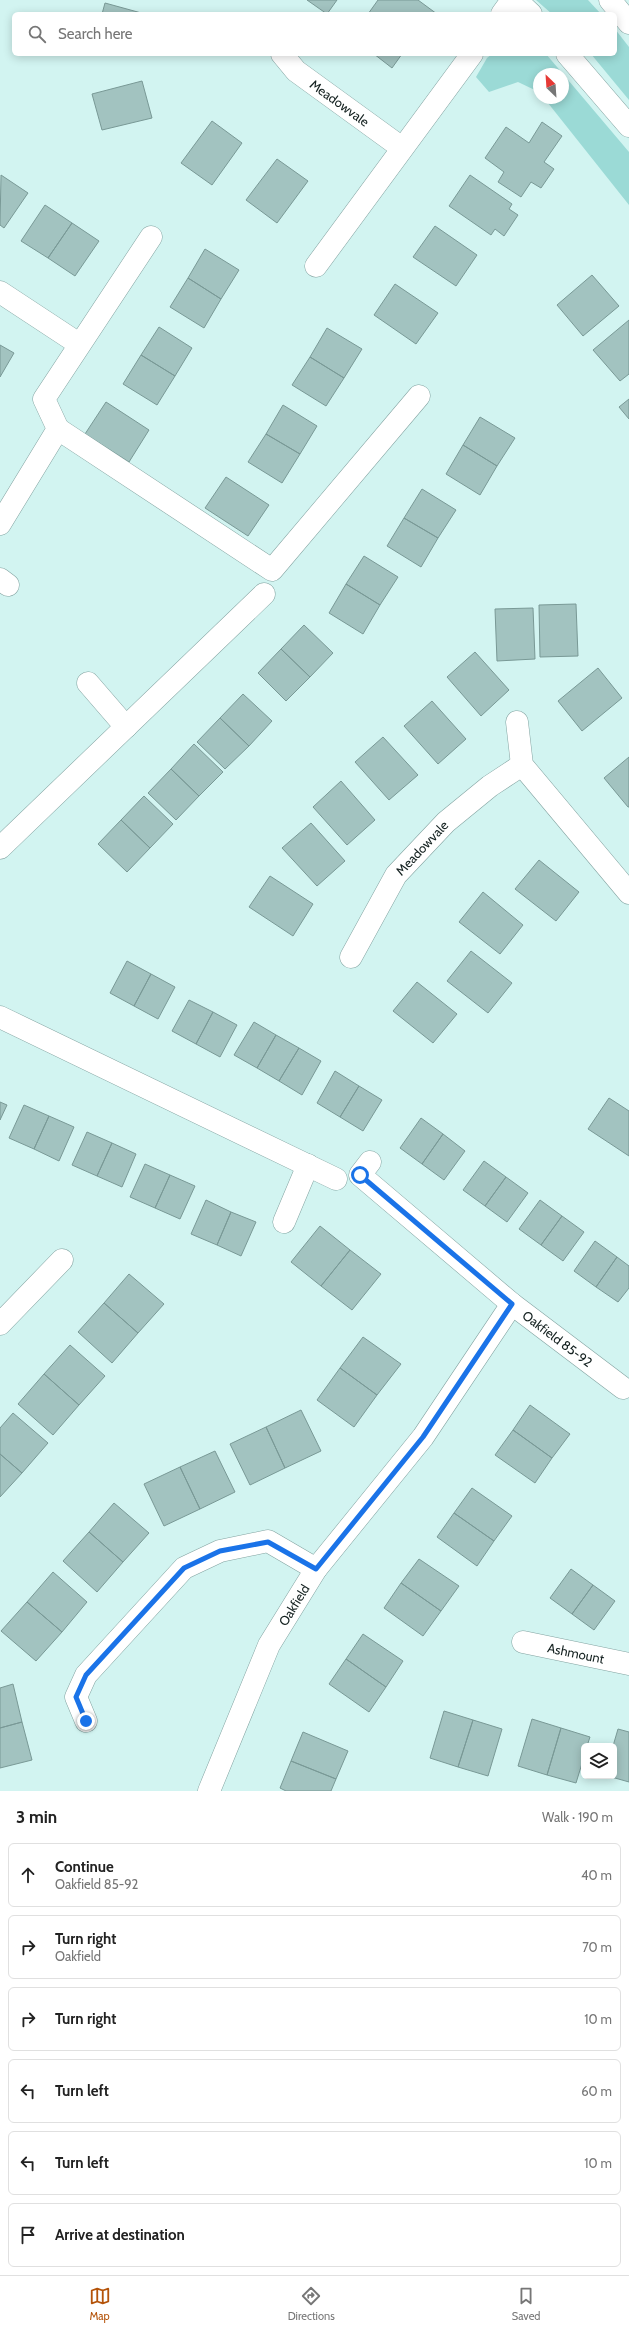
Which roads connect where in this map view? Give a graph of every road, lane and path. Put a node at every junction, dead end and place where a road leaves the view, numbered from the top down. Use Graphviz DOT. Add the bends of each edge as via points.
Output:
graph roads {
  1 [pos="512,0"];
  2 [pos="516,0"];
  3 [pos="610,0"];
  4 [pos="503,12"];
  5 [pos="529,12"];
  6 [pos="629,23"];
  7 [pos="284,56"];
  8 [pos="471,56"];
  9 [pos="569,56"];
  10 [pos="629,126"];
  11 [pos="402,148"];
  12 [pos="150,237"];
  13 [pos="316,266"];
  14 [pos="0,292"];
  15 [pos="79,344"];
  16 [pos="419,396"];
  17 [pos="58,429"];
  18 [pos="0,524"];
  19 [pos="264,594"];
  20 [pos="88,683"];
  21 [pos="517,722"];
  22 [pos="126,727"];
  23 [pos="522,765"];
  24 [pos="0,848"];
  25 [pos="629,893"];
  26 [pos="351,957"];
  27 [pos="0,1017"];
  28 [pos="370,1162"];
  29 [pos="308,1165"];
  30 [pos="336,1179"];
  31 [pos="284,1222"];
  32 [pos="62,1260"];
  33 [pos="512,1304"];
  34 [pos="0,1324"];
  35 [pos="623,1388"];
  36 [pos="316,1569"];
  37 [pos="523,1642"];
  38 [pos="629,1664"];
  39 [pos="86,1721"];
  40 [pos="209,1791"];
  1 -- 4 [label="street"];
  2 -- 5 [label="street"];
  3 -- 6 [label="street"];
  7 -- 11 [label="street, Meadowvale" via="296,71"];
  8 -- 11 [label="street"];
  9 -- 10 [label="street"];
  11 -- 13 [label="street"];
  12 -- 15 [label="street"];
  14 -- 15 [label="street"];
  15 -- 17 [label="street" via="44,399"];
  16 -- 17 [label="street" via="272,570"];
  17 -- 18 [label="street"];
  19 -- 22 [label="street"];
  20 -- 22 [label="street"];
  21 -- 23 [label="street"];
  22 -- 24 [label="street"];
  23 -- 25 [label="street"];
  23 -- 26 [label="street, Meadowvale" via="490,786 446,822 396,875"];
  27 -- 29 [label="street"];
  28 -- 33 [label="street, Oakfield 85-92" via="360,1175"];
  29 -- 30 [label="street"];
  29 -- 31 [label="street"];
  32 -- 34 [label="street"];
  33 -- 35 [label="street, Oakfield 85-92"];
  33 -- 36 [label="street, Oakfield" via="423,1437"];
  36 -- 39 [label="street" via="268,1542 220,1551 184,1568 86,1675 76,1697"];
  36 -- 40 [label="street, Oakfield" via="270,1645"];
  37 -- 38 [label="street, Ashmount"];
}
